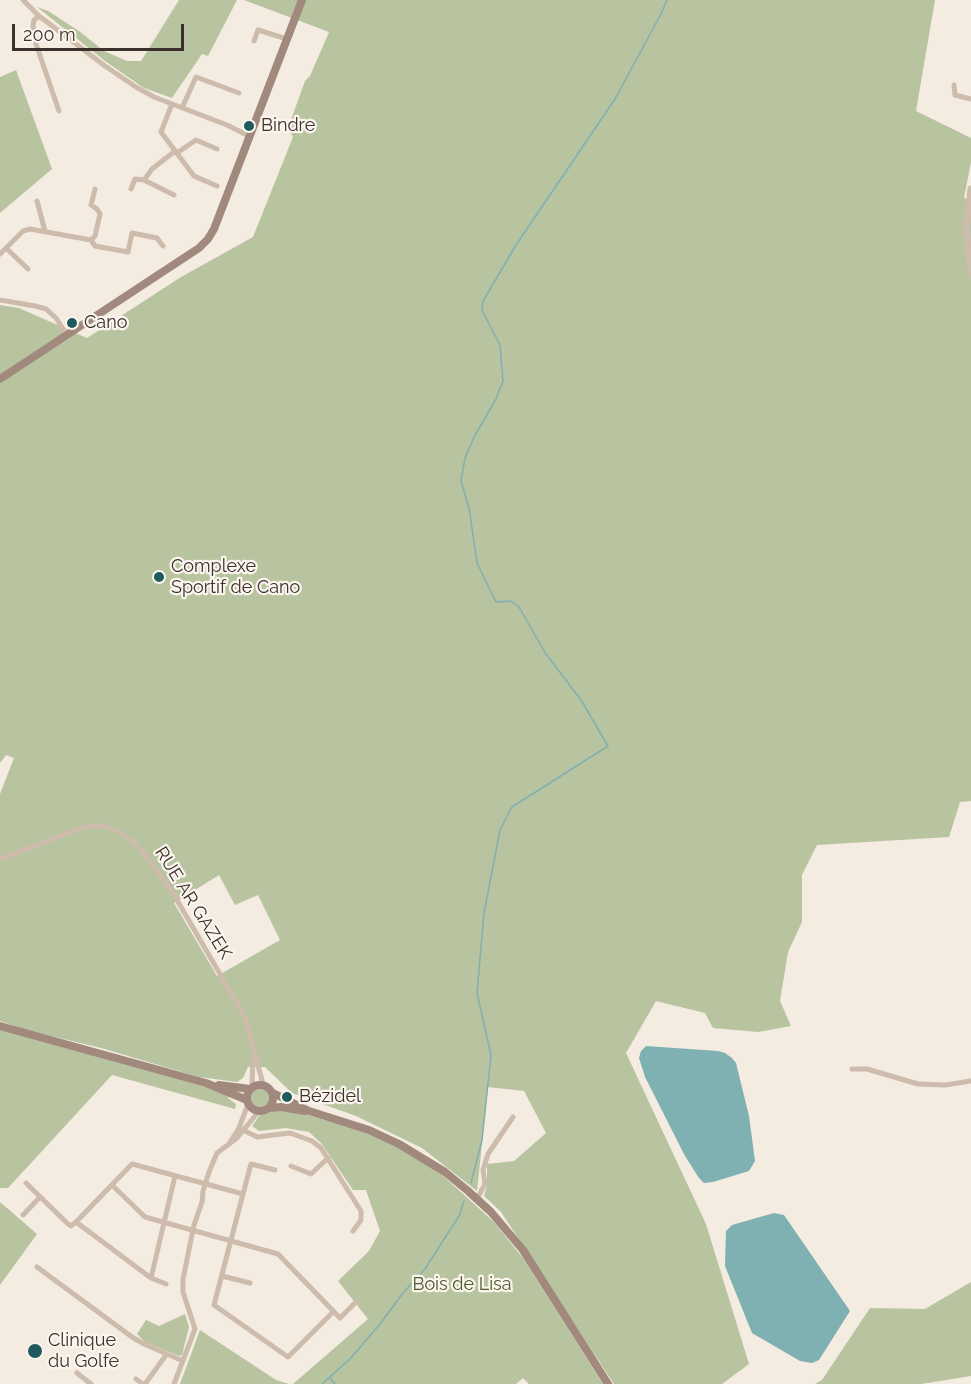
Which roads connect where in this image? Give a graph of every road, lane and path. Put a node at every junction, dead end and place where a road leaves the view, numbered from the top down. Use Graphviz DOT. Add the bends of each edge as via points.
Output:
graph roads {
  1 [pos="23,0"];
  2 [pos="302,0"];
  3 [pos="39,16"];
  4 [pos="287,39"];
  5 [pos="254,41"];
  6 [pos="954,85"];
  7 [pos="239,93"];
  8 [pos="971,99"];
  9 [pos="172,104"];
  10 [pos="182,108"];
  11 [pos="59,111"];
  12 [pos="249,136"];
  13 [pos="217,149"];
  14 [pos="176,152"];
  15 [pos="144,180"];
  16 [pos="217,186"];
  17 [pos="95,189"];
  18 [pos="131,189"];
  19 [pos="971,189"];
  20 [pos="174,195"];
  21 [pos="37,201"];
  22 [pos="45,231"];
  23 [pos="91,240"];
  24 [pos="164,246"];
  25 [pos="6,248"];
  26 [pos="0,254"];
  27 [pos="28,269"];
  28 [pos="971,275"];
  29 [pos="0,300"];
  30 [pos="67,335"];
  31 [pos="0,379"];
  32 [pos="0,859"];
  33 [pos="0,1026"];
  34 [pos="253,1047"];
  35 [pos="852,1069"];
  36 [pos="971,1081"];
  37 [pos="206,1083"];
  38 [pos="263,1084"];
  39 [pos="251,1088"];
  40 [pos="273,1093"];
  41 [pos="248,1102"];
  42 [pos="268,1108"];
  43 [pos="259,1111"];
  44 [pos="309,1111"];
  45 [pos="513,1117"];
  46 [pos="241,1130"];
  47 [pos="328,1158"];
  48 [pos="291,1166"];
  49 [pos="275,1170"];
  50 [pos="176,1176"];
  51 [pos="26,1183"];
  52 [pos="205,1183"];
  53 [pos="113,1186"];
  54 [pos="243,1194"];
  55 [pos="40,1197"];
  56 [pos="477,1199"];
  57 [pos="23,1215"];
  58 [pos="76,1222"];
  59 [pos="164,1222"];
  60 [pos="193,1230"];
  61 [pos="354,1231"];
  62 [pos="231,1241"];
  63 [pos="36,1267"];
  64 [pos="222,1276"];
  65 [pos="151,1278"];
  66 [pos="250,1283"];
  67 [pos="166,1284"];
  68 [pos="356,1302"];
  69 [pos="333,1312"];
  70 [pos="166,1355"];
  71 [pos="183,1361"];
  72 [pos="77,1373"];
  73 [pos="136,1379"];
  74 [pos="91,1384"];
  75 [pos="144,1384"];
  76 [pos="174,1384"];
  77 [pos="608,1384"];
  1 -- 3 [label="street"];
  2 -- 4 [label="main road"];
  3 -- 9 [label="street" via="129,82"];
  3 -- 11 [label="street" via="33,25 35,41"];
  4 -- 5 [label="street" via="258,30"];
  4 -- 12 [label="main road"];
  6 -- 8 [label="street" via="955,95"];
  7 -- 10 [label="street" via="196,76"];
  9 -- 10 [label="street"];
  9 -- 14 [label="street" via="161,132"];
  10 -- 12 [label="street"];
  12 -- 30 [label="main road" via="208,239"];
  13 -- 14 [label="street" via="196,140"];
  14 -- 15 [label="street" via="152,169"];
  14 -- 16 [label="street" via="195,176"];
  15 -- 18 [label="street" via="135,179"];
  15 -- 20 [label="street"];
  17 -- 23 [label="street" via="91,205 100,214"];
  19 -- 28 [label="street" via="966,229"];
  21 -- 22 [label="street"];
  22 -- 23 [label="street"];
  22 -- 25 [label="street" via="27,229"];
  23 -- 24 [label="street" via="95,246 128,252 132,233 157,238"];
  25 -- 26 [label="street"];
  25 -- 27 [label="street"];
  29 -- 30 [label="street" via="46,309"];
  30 -- 31 [label="main road"];
  32 -- 34 [label="street, RUE AR GAZEK" via="84,827 104,826 131,840 155,868 196,932 245,1017"];
  33 -- 37 [label="main road"];
  34 -- 38 [label="street, RUE AR GAZEK"];
  34 -- 39 [label="street, RUE AR GAZEK"];
  35 -- 36 [label="street" via="867,1069 918,1084"];
  37 -- 39 [label="main road"];
  37 -- 41 [label="main road"];
  38 -- 39 [label="main road"];
  38 -- 40 [label="main road"];
  39 -- 41 [label="main road"];
  40 -- 42 [label="main road" via="273,1103"];
  40 -- 44 [label="main road"];
  41 -- 43 [label="main road"];
  41 -- 46 [label="street"];
  42 -- 43 [label="main road"];
  42 -- 44 [label="main road"];
  43 -- 46 [label="street"];
  44 -- 56 [label="main road" via="348,1122 399,1144 445,1172"];
  45 -- 56 [label="street" via="488,1154 483,1170 485,1184"];
  46 -- 47 [label="street" via="257,1137 290,1132 312,1141"];
  46 -- 52 [label="street" via="215,1155"];
  47 -- 48 [label="street" via="311,1174"];
  47 -- 61 [label="street" via="361,1211"];
  49 -- 54 [label="street" via="251,1164"];
  50 -- 52 [label="street"];
  50 -- 53 [label="street" via="132,1164"];
  50 -- 59 [label="street"];
  51 -- 55 [label="street"];
  52 -- 54 [label="street"];
  52 -- 60 [label="street"];
  53 -- 58 [label="street"];
  53 -- 59 [label="street" via="145,1217"];
  54 -- 62 [label="street"];
  55 -- 57 [label="street"];
  55 -- 58 [label="street" via="71,1226"];
  56 -- 77 [label="main road" via="523,1250"];
  58 -- 65 [label="street"];
  59 -- 60 [label="street"];
  59 -- 65 [label="street"];
  60 -- 62 [label="street"];
  60 -- 71 [label="street" via="183,1285 195,1329"];
  62 -- 64 [label="street"];
  62 -- 69 [label="street" via="278,1254"];
  63 -- 70 [label="street" via="132,1337"];
  64 -- 66 [label="street"];
  64 -- 69 [label="street" via="214,1305 288,1357"];
  65 -- 67 [label="street"];
  68 -- 69 [label="street" via="340,1318"];
  70 -- 71 [label="street"];
  70 -- 75 [label="street"];
  71 -- 76 [label="street"];
  72 -- 74 [label="street"];
  73 -- 75 [label="street"];
}
